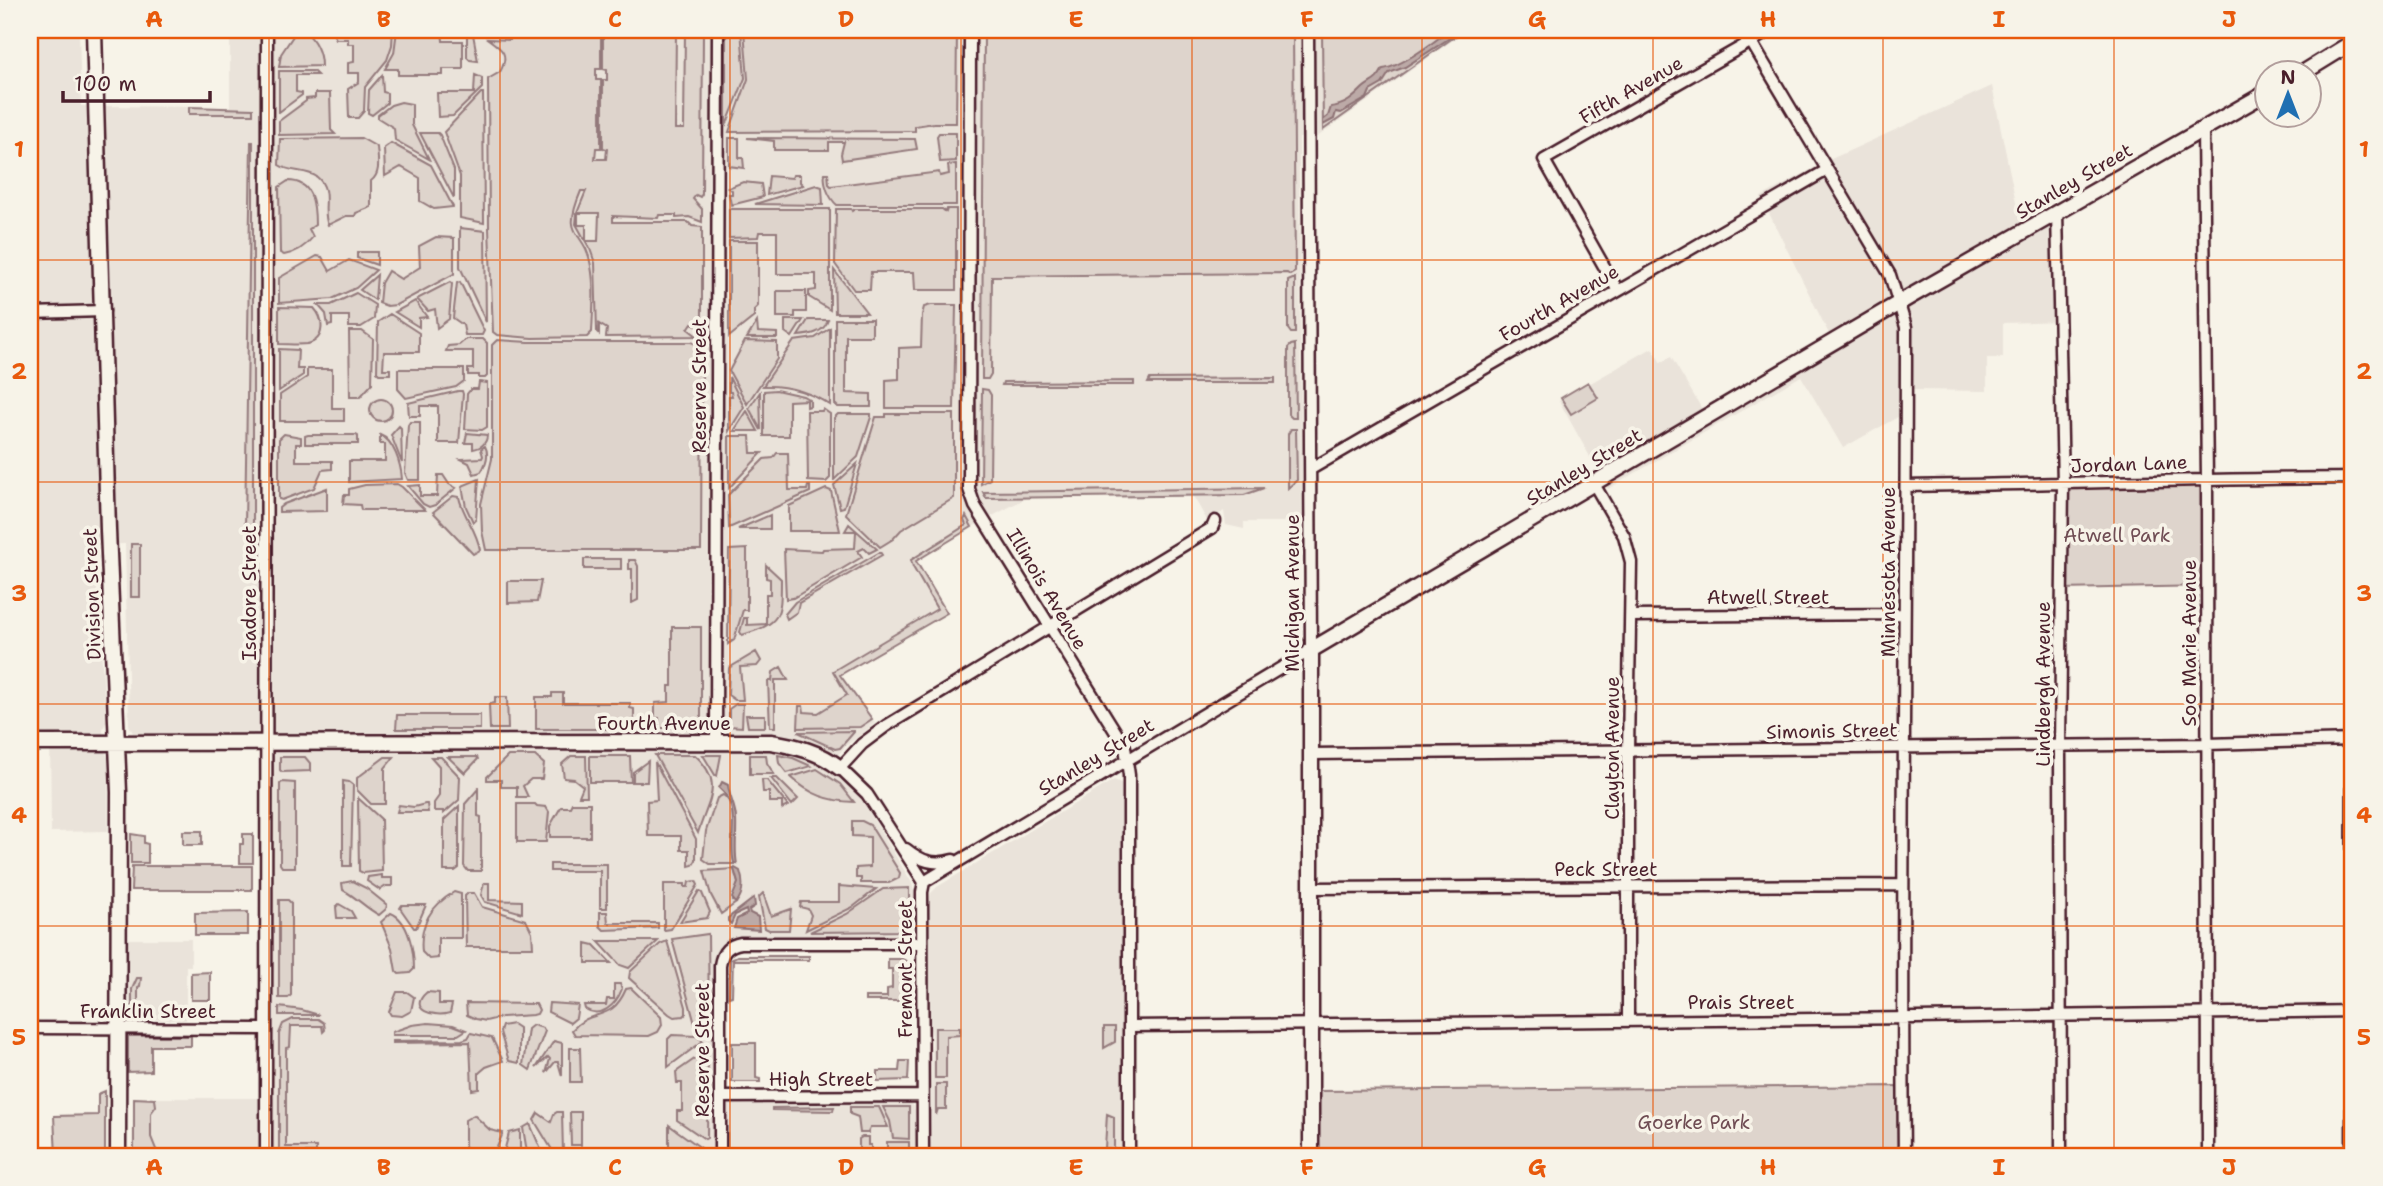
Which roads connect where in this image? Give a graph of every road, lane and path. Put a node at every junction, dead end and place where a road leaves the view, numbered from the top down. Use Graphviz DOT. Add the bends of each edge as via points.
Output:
graph roads {
  1 [pos="94,30"];
  2 [pos="267,30"];
  3 [pos="718,30"];
  4 [pos="970,30"];
  5 [pos="1308,30"];
  6 [pos="1744,30"];
  7 [pos="1771,30"];
  8 [pos="1751,41"];
  9 [pos="2352,43"];
  10 [pos="2324,60"];
  11 [pos="2353,65"];
  12 [pos="2254,100"];
  13 [pos="2203,130"];
  14 [pos="1827,170"];
  15 [pos="2057,212"];
  16 [pos="1618,291"];
  17 [pos="1900,303"];
  18 [pos="104,312"];
  19 [pos="30,313"];
  20 [pos="1311,469"];
  21 [pos="2353,478"];
  22 [pos="2207,479"];
  23 [pos="1594,484"];
  24 [pos="2063,484"];
  25 [pos="1906,486"];
  26 [pos="1215,520"];
  27 [pos="2353,606"];
  28 [pos="1904,614"];
  29 [pos="1631,616"];
  30 [pos="1050,629"];
  31 [pos="1311,650"];
  32 [pos="2353,740"];
  33 [pos="716,742"];
  34 [pos="30,743"];
  35 [pos="117,743"];
  36 [pos="266,743"];
  37 [pos="2207,744"];
  38 [pos="2060,746"];
  39 [pos="1905,747"];
  40 [pos="1628,751"];
  41 [pos="1312,754"];
  42 [pos="1128,760"];
  43 [pos="841,768"];
  44 [pos="897,842"];
  45 [pos="973,853"];
  46 [pos="924,881"];
  47 [pos="1902,885"];
  48 [pos="1629,886"];
  49 [pos="1311,888"];
  50 [pos="922,943"];
  51 [pos="2353,1011"];
  52 [pos="2208,1014"];
  53 [pos="2062,1016"];
  54 [pos="1903,1018"];
  55 [pos="1628,1020"];
  56 [pos="1312,1023"];
  57 [pos="1130,1026"];
  58 [pos="30,1028"];
  59 [pos="118,1028"];
  60 [pos="266,1028"];
  61 [pos="922,1096"];
  62 [pos="720,1097"];
  63 [pos="118,1156"];
  64 [pos="266,1156"];
  65 [pos="720,1156"];
  66 [pos="923,1156"];
  67 [pos="1129,1156"];
  68 [pos="1311,1156"];
  69 [pos="1904,1156"];
  70 [pos="2061,1156"];
  71 [pos="2208,1156"];
  72 [pos="2352,1156"];
  1 -- 18 [label="street, Division Street"];
  2 -- 36 [label="street, Isadore Street"];
  3 -- 33 [label="street, Reserve Street"];
  4 -- 30 [label="street, Illinois Avenue" via="969,489"];
  5 -- 20 [label="street, Michigan Avenue"];
  6 -- 8 [label="street, Minnesota Avenue"];
  7 -- 8 [label="street, Fifth Avenue"];
  8 -- 14 [label="street, Minnesota Avenue"];
  8 -- 16 [label="street, Fifth Avenue" via="1544,160"];
  9 -- 10 [label="street"];
  9 -- 11 [label="street"];
  12 -- 13 [label="street, Stanley Street"];
  13 -- 15 [label="street, Stanley Street"];
  13 -- 22 [label="street, Soo Marie Avenue"];
  14 -- 16 [label="street, Fourth Avenue"];
  14 -- 17 [label="street, Minnesota Avenue" via="1890,275"];
  15 -- 17 [label="street, Stanley Street"];
  15 -- 24 [label="street, Lindbergh Avenue"];
  16 -- 20 [label="street, Fourth Avenue"];
  17 -- 23 [label="street, Stanley Street"];
  17 -- 25 [label="street, Minnesota Avenue" via="1906,327"];
  18 -- 19 [label="street"];
  18 -- 35 [label="street, Division Street"];
  20 -- 31 [label="street, Michigan Avenue"];
  21 -- 22 [label="street, Jordan Lane"];
  22 -- 24 [label="street, Jordan Lane"];
  22 -- 37 [label="street, Soo Marie Avenue"];
  23 -- 29 [label="street, Clayton Avenue" via="1629,549"];
  23 -- 31 [label="street, Stanley Street"];
  24 -- 25 [label="street, Jordan Lane"];
  24 -- 38 [label="street, Lindbergh Avenue"];
  25 -- 28 [label="street, Minnesota Avenue"];
  26 -- 30 [label="street" via="1212,528"];
  27 -- 32 [label="street"];
  28 -- 29 [label="street, Atwell Street"];
  28 -- 39 [label="street, Minnesota Avenue"];
  29 -- 40 [label="street, Clayton Avenue"];
  30 -- 42 [label="street, Illinois Avenue" via="1125,747"];
  30 -- 43 [label="street" via="886,726"];
  31 -- 41 [label="street, Michigan Avenue"];
  31 -- 42 [label="street, Stanley Street"];
  32 -- 37 [label="street, Simonis Street"];
  32 -- 51 [label="street"];
  33 -- 36 [label="street, Fourth Avenue"];
  33 -- 43 [label="street, Fourth Avenue" via="788,745"];
  34 -- 35 [label="street, Fourth Avenue"];
  35 -- 36 [label="street, Fourth Avenue"];
  35 -- 59 [label="street, Division Street"];
  36 -- 60 [label="street, Isadore Street"];
  37 -- 38 [label="street, Simonis Street"];
  37 -- 52 [label="street, Soo Marie Avenue"];
  38 -- 39 [label="street, Simonis Street"];
  38 -- 53 [label="street, Lindbergh Avenue"];
  39 -- 40 [label="street, Simonis Street"];
  39 -- 47 [label="street, Minnesota Avenue"];
  40 -- 41 [label="street, Simonis Street"];
  40 -- 48 [label="street, Clayton Avenue"];
  41 -- 49 [label="street, Michigan Avenue"];
  42 -- 45 [label="street, Stanley Street"];
  42 -- 57 [label="street, Illinois Avenue"];
  43 -- 44 [label="street, Fremont Street" via="867,794"];
  44 -- 45 [label="street" via="919,858 937,863"];
  44 -- 46 [label="street, Fremont Street"];
  45 -- 46 [label="street, Stanley Street"];
  46 -- 50 [label="street, Fremont Street"];
  47 -- 48 [label="street, Peck Street"];
  47 -- 54 [label="street, Minnesota Avenue"];
  48 -- 49 [label="street, Peck Street"];
  48 -- 55 [label="street, Clayton Avenue"];
  49 -- 56 [label="street, Michigan Avenue"];
  50 -- 61 [label="street, Fremont Street"];
  50 -- 62 [label="street, Reserve Street" via="741,943 729,947 720,965"];
  51 -- 52 [label="street, Prais Street"];
  51 -- 72 [label="street"];
  52 -- 53 [label="street, Prais Street"];
  52 -- 71 [label="street, Soo Marie Avenue"];
  53 -- 54 [label="street, Prais Street"];
  53 -- 70 [label="street, Lindbergh Avenue"];
  54 -- 55 [label="street, Prais Street"];
  54 -- 69 [label="street, Minnesota Avenue"];
  55 -- 56 [label="street, Prais Street"];
  56 -- 57 [label="street, Prais Street"];
  56 -- 68 [label="street, Michigan Avenue"];
  57 -- 67 [label="street, Illinois Avenue"];
  58 -- 59 [label="street, Franklin Street"];
  59 -- 60 [label="street, Franklin Street"];
  59 -- 63 [label="street, Division Street"];
  60 -- 64 [label="street, Isadore Street"];
  61 -- 62 [label="street, High Street"];
  61 -- 66 [label="street, Fremont Street"];
  62 -- 65 [label="street, Reserve Street"];
}
